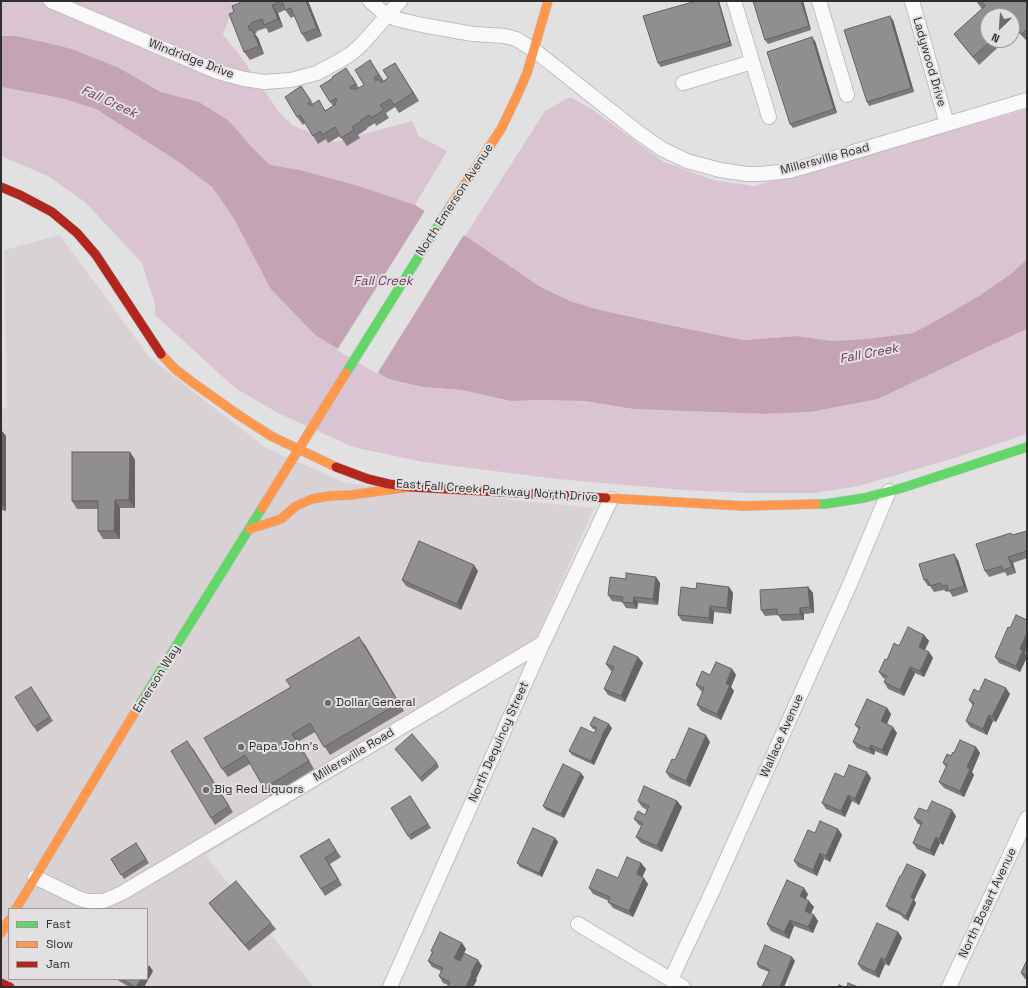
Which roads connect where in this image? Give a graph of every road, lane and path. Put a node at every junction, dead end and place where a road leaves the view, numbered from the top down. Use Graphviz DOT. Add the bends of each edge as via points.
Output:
graph roads {
  1 [pos="51,1"];
  2 [pos="370,1"];
  3 [pos="400,1"];
  4 [pos="548,1"];
  5 [pos="734,1"];
  6 [pos="819,1"];
  7 [pos="912,1"];
  8 [pos="387,15"];
  9 [pos="534,50"];
  10 [pos="752,62"];
  11 [pos="683,83"];
  12 [pos="847,95"];
  13 [pos="1027,100"];
  14 [pos="769,117"];
  15 [pos="947,124"];
  16 [pos="1,187"];
  17 [pos="1027,447"];
  18 [pos="299,450"];
  19 [pos="410,487"];
  20 [pos="889,491"];
  21 [pos="610,499"];
  22 [pos="250,528"];
  23 [pos="543,643"];
  24 [pos="1027,818"];
  25 [pos="35,878"];
  26 [pos="17,908"];
  27 [pos="8,922"];
  28 [pos="578,924"];
  29 [pos="1,933"];
  30 [pos="671,979"];
  31 [pos="1,983"];
  32 [pos="10,987"];
  33 [pos="390,987"];
  34 [pos="683,987"];
  35 [pos="949,987"];
  1 -- 8 [label="street, Windridge Drive" via="218,72 264,82 291,80 329,67 352,53"];
  2 -- 8 [label="street"];
  3 -- 8 [label="street, Windridge Drive"];
  4 -- 9 [label="main road, North Emerson Avenue"];
  5 -- 10 [label="street"];
  6 -- 12 [label="street"];
  7 -- 15 [label="street, Ladywood Drive"];
  8 -- 9 [label="street" via="473,34 508,36"];
  9 -- 15 [label="street, Millersville Road" via="662,149 687,161 720,170 761,174 788,170"];
  9 -- 18 [label="main road, North Emerson Avenue" via="501,129"];
  10 -- 11 [label="street"];
  10 -- 14 [label="street"];
  13 -- 15 [label="street, Millersville Road"];
  16 -- 18 [label="main road, East Fall Creek Parkway North Drive" via="52,212 76,233 111,276 161,355 175,369 237,414"];
  17 -- 20 [label="main road, East Fall Creek Parkway North Drive"];
  18 -- 19 [label="main road, East Fall Creek Parkway North Drive" via="368,479"];
  18 -- 22 [label="main road, Emerson Way"];
  19 -- 21 [label="main road, East Fall Creek Parkway North Drive"];
  19 -- 22 [label="main road" via="312,499 296,506 281,519"];
  20 -- 21 [label="main road, East Fall Creek Parkway North Drive" via="825,504 782,506"];
  20 -- 30 [label="street, Wallace Avenue" via="840,606"];
  21 -- 23 [label="street, North Dequincy Street"];
  22 -- 25 [label="main road, Emerson Way"];
  23 -- 25 [label="street, Millersville Road" via="122,893 103,900 88,901"];
  23 -- 33 [label="street, North Dequincy Street"];
  24 -- 35 [label="street, North Bosart Avenue"];
  25 -- 26 [label="main road, Emerson Way"];
  27 -- 29 [label="main road"];
  28 -- 30 [label="street"];
  30 -- 34 [label="street"];
  31 -- 32 [label="main road"];
}
